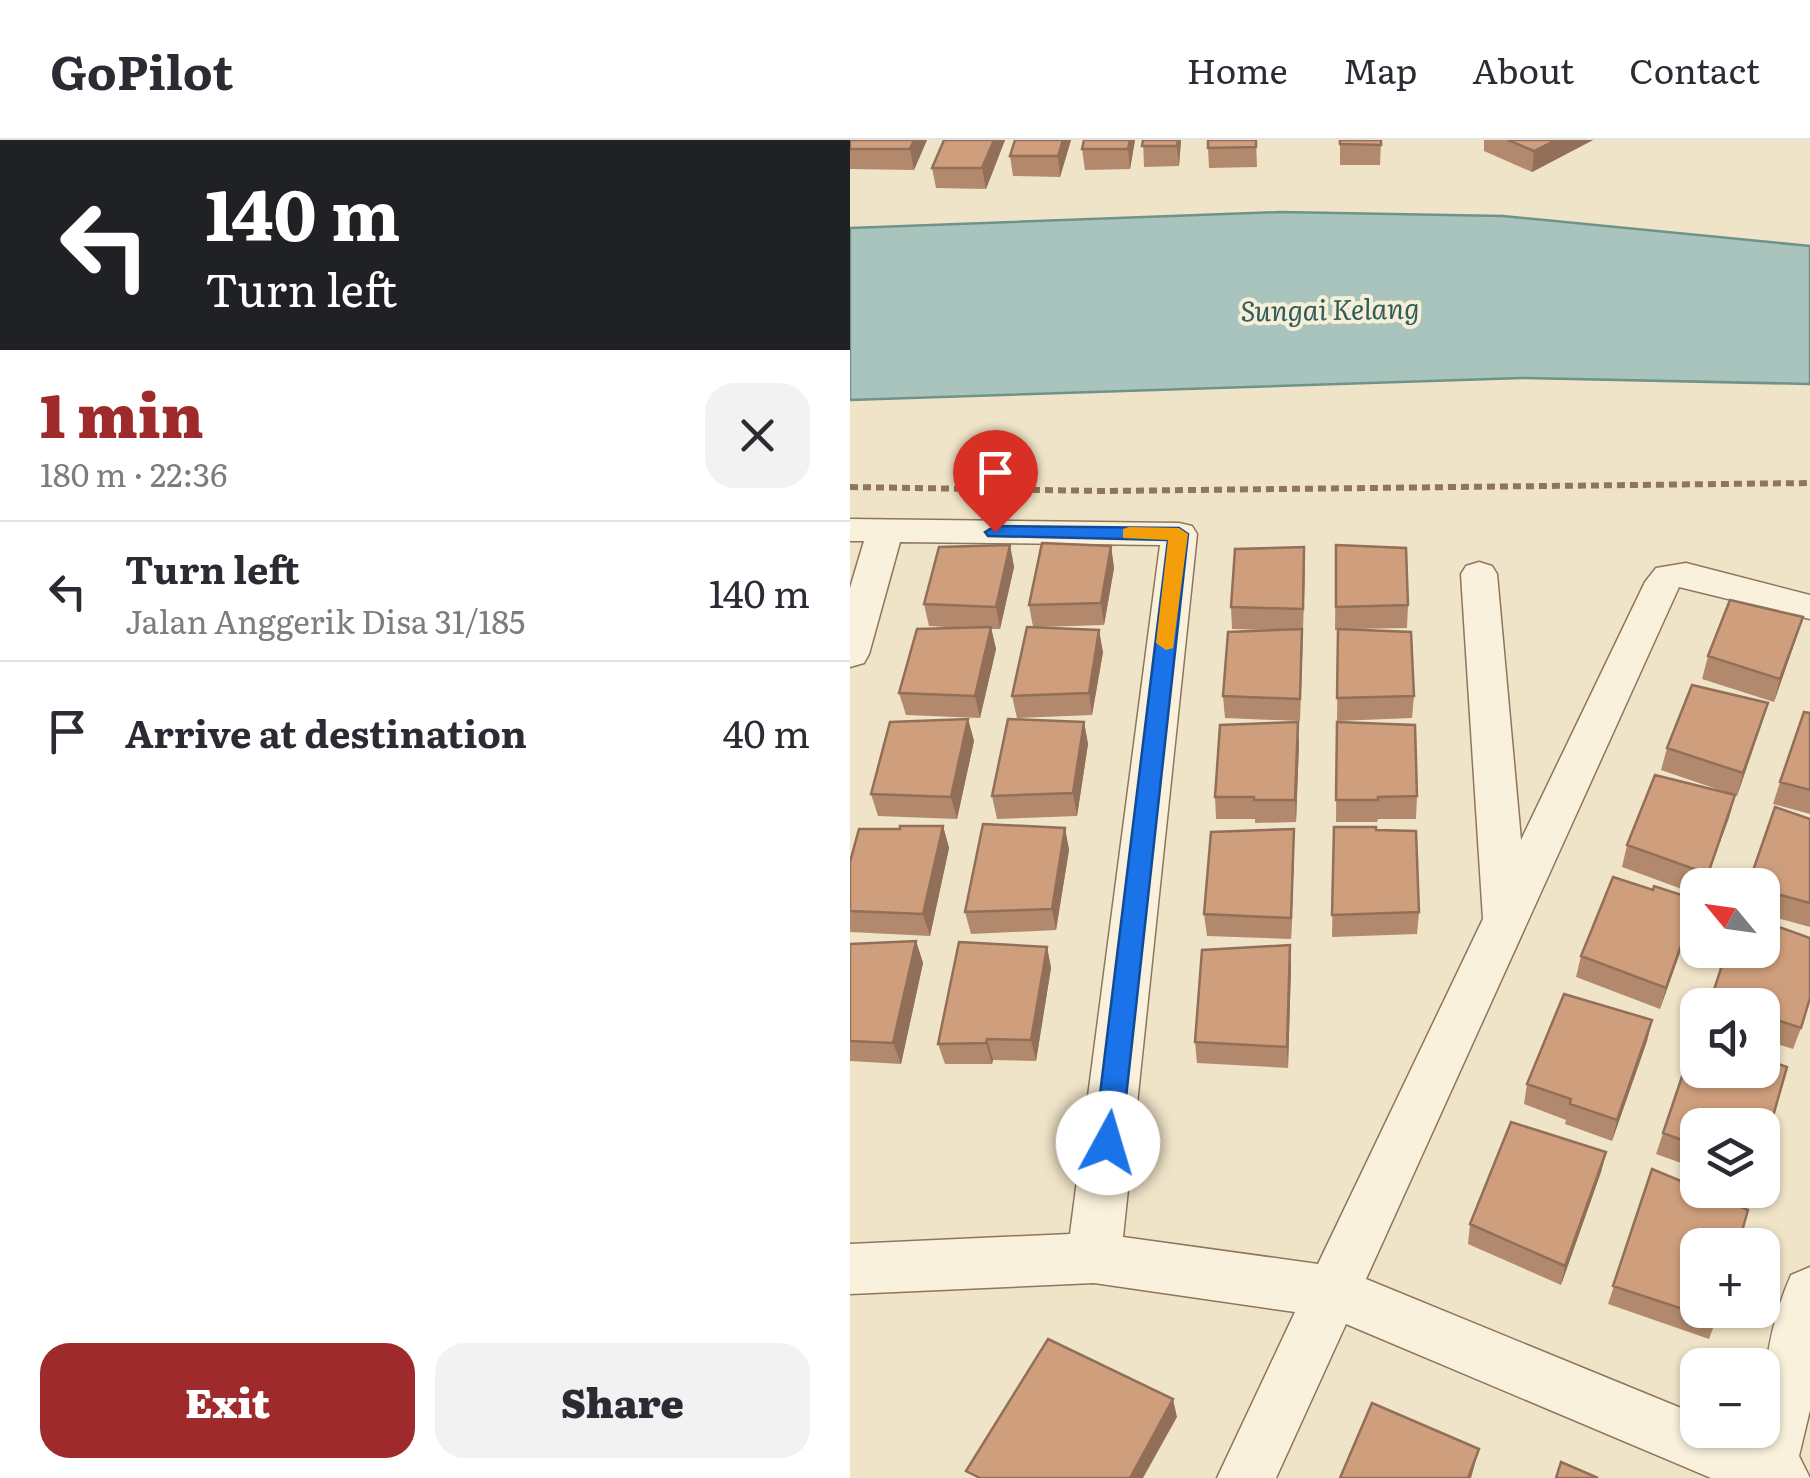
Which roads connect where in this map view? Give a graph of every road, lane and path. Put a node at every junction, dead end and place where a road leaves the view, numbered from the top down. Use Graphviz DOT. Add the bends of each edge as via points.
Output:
graph roads {
  1 [pos="1810,483"];
  2 [pos="850,487"];
  3 [pos="867,530"];
  4 [pos="1480,574"];
  5 [pos="1810,607"];
  6 [pos="850,654"];
  7 [pos="1505,920"];
  8 [pos="1094,1258"];
  9 [pos="850,1269"];
  10 [pos="1333,1292"];
  11 [pos="1810,1293"];
  12 [pos="1771,1476"];
  13 [pos="1246,1478"];
  1 -- 2 [label="path" via="1104,491"];
  3 -- 6 [label="street"];
  3 -- 8 [label="street" via="1179,534"];
  4 -- 7 [label="street"];
  5 -- 7 [label="street" via="1686,574 1663,582"];
  7 -- 10 [label="street"];
  8 -- 9 [label="street"];
  8 -- 10 [label="street"];
  10 -- 12 [label="street"];
  10 -- 13 [label="street"];
  11 -- 12 [label="street"];
}
